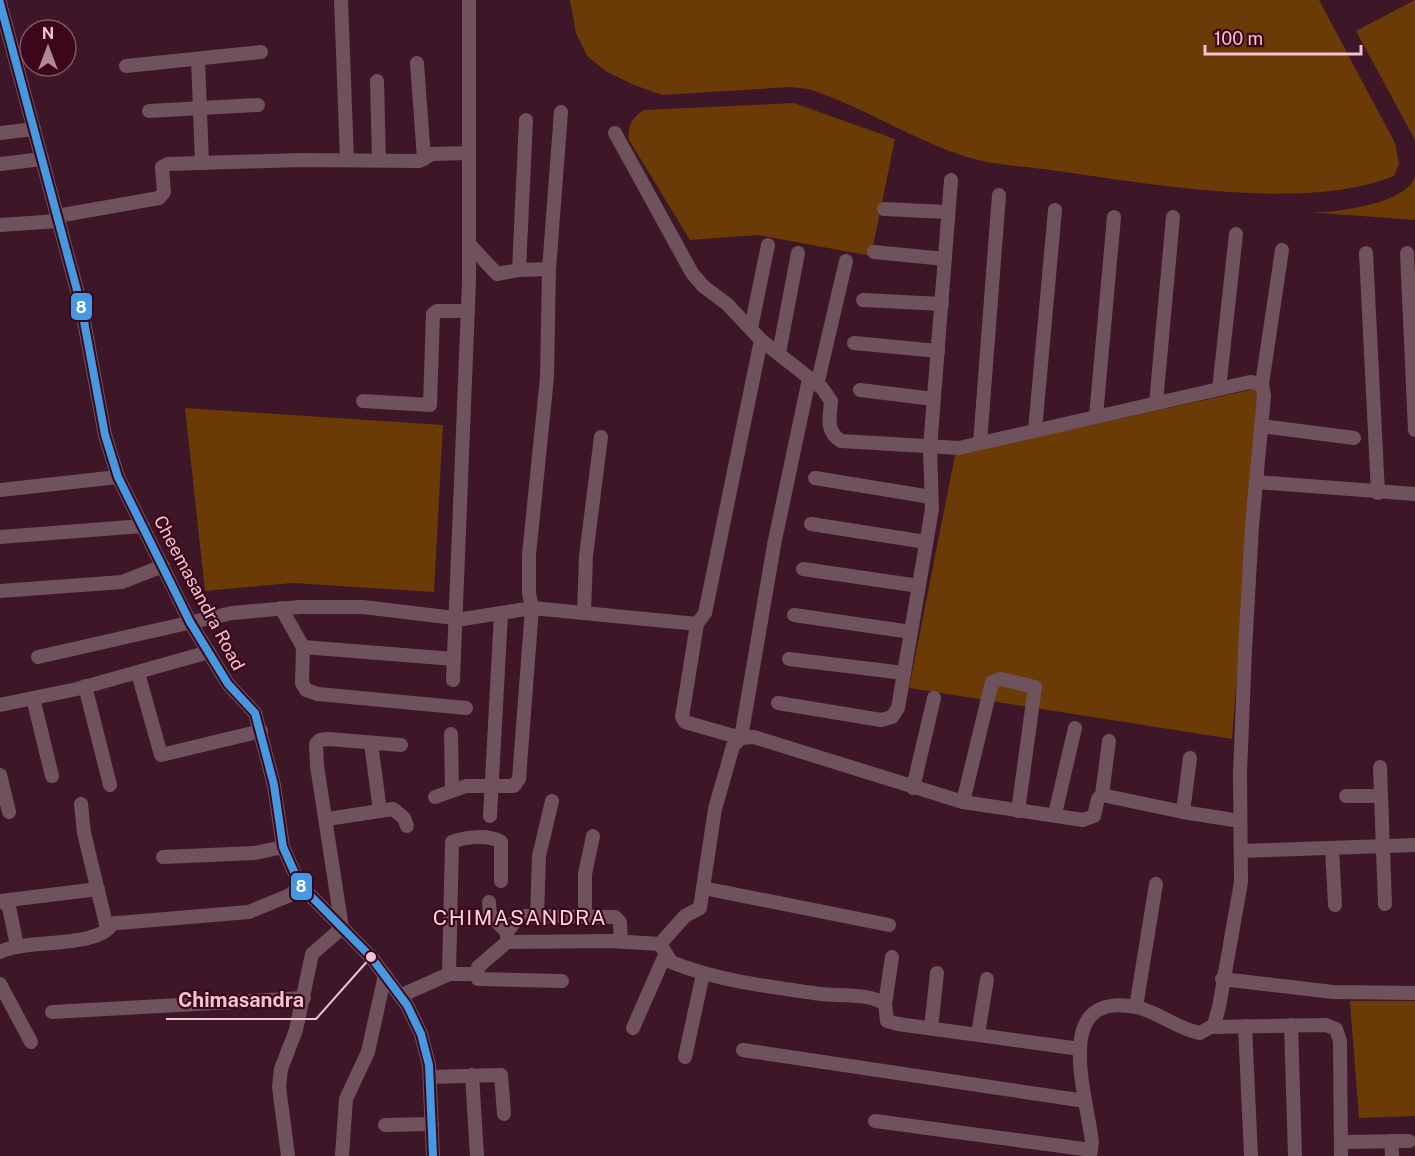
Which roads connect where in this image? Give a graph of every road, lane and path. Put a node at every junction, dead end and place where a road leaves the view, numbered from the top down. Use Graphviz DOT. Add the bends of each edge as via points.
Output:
graph roads {
  1 [pos="341,0"];
  2 [pos="469,0"];
  3 [pos="0,3"];
  4 [pos="261,52"];
  5 [pos="198,58"];
  6 [pos="417,63"];
  7 [pos="126,66"];
  8 [pos="377,81"];
  9 [pos="258,105"];
  10 [pos="199,108"];
  11 [pos="150,111"];
  12 [pos="561,112"];
  13 [pos="526,120"];
  14 [pos="34,129"];
  15 [pos="0,133"];
  16 [pos="615,133"];
  17 [pos="468,153"];
  18 [pos="42,159"];
  19 [pos="424,159"];
  20 [pos="347,160"];
  21 [pos="379,160"];
  22 [pos="202,163"];
  23 [pos="0,164"];
  24 [pos="951,180"];
  25 [pos="999,195"];
  26 [pos="884,209"];
  27 [pos="1055,210"];
  28 [pos="948,212"];
  29 [pos="1114,217"];
  30 [pos="1173,217"];
  31 [pos="58,219"];
  32 [pos="0,225"];
  33 [pos="1236,234"];
  34 [pos="468,244"];
  35 [pos="768,245"];
  36 [pos="1282,250"];
  37 [pos="874,252"];
  38 [pos="798,253"];
  39 [pos="1366,253"];
  40 [pos="1407,253"];
  41 [pos="945,259"];
  42 [pos="846,261"];
  43 [pos="549,269"];
  44 [pos="519,270"];
  45 [pos="863,300"];
  46 [pos="942,304"];
  47 [pos="468,311"];
  48 [pos="751,328"];
  49 [pos="761,340"];
  50 [pos="854,343"];
  51 [pos="938,351"];
  52 [pos="779,353"];
  53 [pos="813,382"];
  54 [pos="1262,384"];
  55 [pos="1219,388"];
  56 [pos="860,390"];
  57 [pos="934,399"];
  58 [pos="363,401"];
  59 [pos="1156,403"];
  60 [pos="1096,416"];
  61 [pos="1261,426"];
  62 [pos="1035,430"];
  63 [pos="1415,430"];
  64 [pos="601,436"];
  65 [pos="1354,438"];
  66 [pos="980,443"];
  67 [pos="930,448"];
  68 [pos="118,477"];
  69 [pos="816,478"];
  70 [pos="1256,482"];
  71 [pos="0,490"];
  72 [pos="1378,493"];
  73 [pos="1415,494"];
  74 [pos="932,497"];
  75 [pos="811,524"];
  76 [pos="143,526"];
  77 [pos="0,537"];
  78 [pos="926,542"];
  79 [pos="163,566"];
  80 [pos="803,569"];
  81 [pos="919,586"];
  82 [pos="0,591"];
  83 [pos="281,608"];
  84 [pos="532,608"];
  85 [pos="584,613"];
  86 [pos="501,614"];
  87 [pos="794,615"];
  88 [pos="457,618"];
  89 [pos="190,622"];
  90 [pos="697,624"];
  91 [pos="911,632"];
  92 [pos="303,647"];
  93 [pos="209,652"];
  94 [pos="38,657"];
  95 [pos="454,659"];
  96 [pos="789,659"];
  97 [pos="138,673"];
  98 [pos="904,673"];
  99 [pos="453,680"];
  100 [pos="85,686"];
  101 [pos="33,698"];
  102 [pos="934,698"];
  103 [pos="778,703"];
  104 [pos="0,705"];
  105 [pos="466,708"];
  106 [pos="1075,728"];
  107 [pos="261,731"];
  108 [pos="451,734"];
  109 [pos="741,738"];
  110 [pos="1109,741"];
  111 [pos="371,743"];
  112 [pos="401,745"];
  113 [pos="1190,758"];
  114 [pos="1380,767"];
  115 [pos="0,775"];
  116 [pos="52,776"];
  117 [pos="110,785"];
  118 [pos="492,786"];
  119 [pos="913,788"];
  120 [pos="453,791"];
  121 [pos="1102,795"];
  122 [pos="1346,796"];
  123 [pos="1381,796"];
  124 [pos="435,797"];
  125 [pos="552,801"];
  126 [pos="963,802"];
  127 [pos="81,804"];
  128 [pos="380,811"];
  129 [pos="1018,811"];
  130 [pos="9,812"];
  131 [pos="1183,812"];
  132 [pos="1055,814"];
  133 [pos="490,816"];
  134 [pos="327,819"];
  135 [pos="1240,821"];
  136 [pos="407,826"];
  137 [pos="593,836"];
  138 [pos="1415,844"];
  139 [pos="1383,846"];
  140 [pos="283,847"];
  141 [pos="1332,848"];
  142 [pos="1240,851"];
  143 [pos="164,857"];
  144 [pos="501,881"];
  145 [pos="1156,884"];
  146 [pos="300,885"];
  147 [pos="703,888"];
  148 [pos="98,889"];
  149 [pos="1,901"];
  150 [pos="489,902"];
  151 [pos="1385,904"];
  152 [pos="1335,905"];
  153 [pos="537,916"];
  154 [pos="585,917"];
  155 [pos="111,925"];
  156 [pos="889,925"];
  157 [pos="342,928"];
  158 [pos="507,937"];
  159 [pos="621,941"];
  160 [pos="17,946"];
  161 [pos="663,949"];
  162 [pos="0,952"];
  163 [pos="892,957"];
  164 [pos="449,974"];
  165 [pos="478,974"];
  166 [pos="703,974"];
  167 [pos="937,974"];
  168 [pos="385,975"];
  169 [pos="987,979"];
  170 [pos="1222,979"];
  171 [pos="562,981"];
  172 [pos="0,984"];
  173 [pos="1415,993"];
  174 [pos="400,996"];
  175 [pos="303,998"];
  176 [pos="885,1004"];
  177 [pos="1136,1007"];
  178 [pos="52,1012"];
  179 [pos="1291,1025"];
  180 [pos="1245,1026"];
  181 [pos="1211,1027"];
  182 [pos="633,1028"];
  183 [pos="931,1028"];
  184 [pos="978,1034"];
  185 [pos="31,1042"];
  186 [pos="1080,1049"];
  187 [pos="743,1050"];
  188 [pos="685,1057"];
  189 [pos="472,1076"];
  190 [pos="430,1077"];
  191 [pos="1085,1101"];
  192 [pos="504,1114"];
  193 [pos="876,1121"];
  194 [pos="432,1124"];
  195 [pos="385,1125"];
  196 [pos="1391,1141"];
  197 [pos="1409,1141"];
  198 [pos="1341,1149"];
  199 [pos="1090,1153"];
  200 [pos="288,1156"];
  201 [pos="342,1156"];
  202 [pos="433,1156"];
  203 [pos="477,1156"];
  204 [pos="1251,1156"];
  205 [pos="1294,1156"];
  206 [pos="1392,1156"];
  1 -- 20 [label="street"];
  2 -- 17 [label="street"];
  3 -- 14 [label="street, Cheemasandra Road"];
  4 -- 5 [label="street"];
  5 -- 7 [label="street"];
  5 -- 10 [label="street"];
  6 -- 19 [label="street"];
  8 -- 21 [label="street"];
  9 -- 10 [label="street"];
  10 -- 11 [label="street"];
  10 -- 22 [label="street"];
  12 -- 43 [label="street"];
  13 -- 44 [label="street"];
  14 -- 15 [label="street"];
  14 -- 18 [label="street, Cheemasandra Road"];
  16 -- 48 [label="street" via="692,273"];
  17 -- 19 [label="street" via="432,154"];
  17 -- 34 [label="street"];
  18 -- 23 [label="street"];
  18 -- 31 [label="street, Cheemasandra Road"];
  19 -- 21 [label="street"];
  20 -- 21 [label="street"];
  20 -- 22 [label="street"];
  22 -- 31 [label="street" via="162,167 164,192 159,198"];
  24 -- 28 [label="street"];
  25 -- 66 [label="street"];
  26 -- 28 [label="street"];
  27 -- 62 [label="street"];
  28 -- 41 [label="street"];
  29 -- 60 [label="street"];
  30 -- 59 [label="street"];
  31 -- 32 [label="street"];
  31 -- 68 [label="street, Cheemasandra Road"];
  33 -- 55 [label="street"];
  34 -- 44 [label="street" via="498,274"];
  34 -- 47 [label="street"];
  35 -- 48 [label="street"];
  36 -- 54 [label="street"];
  37 -- 41 [label="street"];
  38 -- 52 [label="street"];
  39 -- 72 [label="street"];
  40 -- 63 [label="street"];
  41 -- 46 [label="street"];
  42 -- 53 [label="street"];
  43 -- 44 [label="street"];
  43 -- 84 [label="street" via="547,377 529,555"];
  45 -- 46 [label="street"];
  46 -- 51 [label="street"];
  47 -- 58 [label="street" via="433,314 430,405"];
  47 -- 88 [label="street"];
  48 -- 49 [label="street"];
  49 -- 52 [label="street"];
  49 -- 90 [label="street" via="705,613"];
  50 -- 51 [label="street"];
  51 -- 57 [label="street"];
  52 -- 53 [label="street"];
  53 -- 67 [label="street" via="831,401 829,427 841,441"];
  53 -- 109 [label="street" via="774,546"];
  54 -- 55 [label="street" via="1250,381"];
  54 -- 61 [label="street"];
  55 -- 59 [label="street"];
  56 -- 57 [label="street"];
  57 -- 67 [label="street"];
  59 -- 60 [label="street"];
  60 -- 62 [label="street"];
  61 -- 65 [label="street"];
  61 -- 70 [label="street"];
  62 -- 66 [label="street"];
  64 -- 85 [label="street" via="586,556"];
  66 -- 67 [label="street"];
  67 -- 74 [label="street"];
  68 -- 71 [label="street"];
  68 -- 76 [label="street, Cheemasandra Road"];
  69 -- 74 [label="street"];
  70 -- 72 [label="street"];
  70 -- 135 [label="street" via="1245,650"];
  72 -- 73 [label="street"];
  74 -- 78 [label="street"];
  75 -- 78 [label="street"];
  76 -- 77 [label="street"];
  76 -- 79 [label="street, Cheemasandra Road"];
  78 -- 81 [label="street"];
  79 -- 82 [label="street" via="122,582"];
  79 -- 89 [label="street, Cheemasandra Road"];
  80 -- 81 [label="street"];
  81 -- 91 [label="street"];
  83 -- 88 [label="street" via="363,607"];
  83 -- 89 [label="street"];
  83 -- 92 [label="street"];
  84 -- 85 [label="street"];
  84 -- 86 [label="street"];
  84 -- 118 [label="street" via="519,779 514,786"];
  85 -- 90 [label="street"];
  86 -- 88 [label="street"];
  86 -- 118 [label="street"];
  87 -- 91 [label="street"];
  88 -- 95 [label="street"];
  89 -- 93 [label="street, Cheemasandra Road"];
  89 -- 94 [label="street"];
  90 -- 109 [label="street" via="682,717 685,722"];
  91 -- 98 [label="street"];
  92 -- 95 [label="street"];
  92 -- 105 [label="street" via="302,683 306,690"];
  93 -- 97 [label="street"];
  93 -- 107 [label="street, Cheemasandra Road" via="228,684 255,713"];
  95 -- 99 [label="street"];
  96 -- 98 [label="street"];
  97 -- 100 [label="street"];
  97 -- 107 [label="street" via="161,755"];
  98 -- 103 [label="street" via="898,708 892,717 881,720"];
  100 -- 101 [label="street"];
  100 -- 117 [label="street"];
  101 -- 104 [label="street"];
  101 -- 116 [label="street"];
  102 -- 119 [label="street"];
  106 -- 132 [label="street"];
  107 -- 140 [label="street, Cheemasandra Road"];
  108 -- 120 [label="street"];
  109 -- 119 [label="street" via="754,737"];
  109 -- 147 [label="street" via="733,746 715,809"];
  110 -- 121 [label="street"];
  111 -- 112 [label="street"];
  111 -- 128 [label="street"];
  111 -- 134 [label="street" via="330,739 316,744"];
  113 -- 131 [label="street"];
  114 -- 123 [label="street"];
  115 -- 130 [label="street"];
  118 -- 120 [label="street" via="466,786"];
  118 -- 133 [label="street"];
  119 -- 126 [label="street"];
  120 -- 124 [label="street"];
  121 -- 131 [label="street"];
  121 -- 132 [label="street" via="1091,819"];
  122 -- 123 [label="street"];
  123 -- 139 [label="street"];
  125 -- 153 [label="street" via="539,856"];
  126 -- 129 [label="street"];
  126 -- 129 [label="street" via="992,682 1001,679 1035,687"];
  127 -- 148 [label="street"];
  128 -- 134 [label="street"];
  128 -- 136 [label="street" via="398,811"];
  129 -- 132 [label="street"];
  131 -- 135 [label="street"];
  134 -- 157 [label="street"];
  135 -- 142 [label="street"];
  137 -- 154 [label="street" via="585,874"];
  138 -- 139 [label="street"];
  139 -- 141 [label="street"];
  139 -- 151 [label="street"];
  140 -- 143 [label="street" via="255,853"];
  140 -- 146 [label="street, Cheemasandra Road"];
  141 -- 142 [label="street"];
  141 -- 152 [label="street"];
  142 -- 170 [label="street" via="1240,882"];
  144 -- 164 [label="street" via="501,842 496,838 461,838 452,842"];
  145 -- 177 [label="street"];
  146 -- 155 [label="street" via="290,896 249,912"];
  146 -- 157 [label="street, Cheemasandra Road"];
  147 -- 156 [label="street"];
  147 -- 161 [label="street" via="700,908 685,916"];
  148 -- 149 [label="street"];
  148 -- 155 [label="street" via="106,924"];
  149 -- 160 [label="street" via="9,907"];
  150 -- 158 [label="street" via="490,915"];
  153 -- 154 [label="street"];
  153 -- 158 [label="street" via="519,916"];
  154 -- 159 [label="street" via="619,918"];
  155 -- 160 [label="street" via="100,936"];
  157 -- 168 [label="street, Cheemasandra Road"];
  157 -- 175 [label="street" via="312,954"];
  158 -- 159 [label="street"];
  158 -- 165 [label="street" via="480,963"];
  159 -- 161 [label="street"];
  160 -- 162 [label="street"];
  161 -- 166 [label="street" via="670,963"];
  161 -- 182 [label="street"];
  163 -- 176 [label="street"];
  164 -- 165 [label="street"];
  164 -- 174 [label="street"];
  165 -- 171 [label="street" via="478,979"];
  166 -- 176 [label="street" via="877,999"];
  166 -- 188 [label="street"];
  167 -- 183 [label="street"];
  168 -- 174 [label="street, Cheemasandra Road"];
  168 -- 201 [label="street" via="368,1052 346,1099"];
  169 -- 184 [label="street"];
  170 -- 173 [label="street" via="1333,992"];
  170 -- 181 [label="street"];
  172 -- 185 [label="street"];
  174 -- 190 [label="street, Cheemasandra Road" via="422,1034"];
  175 -- 178 [label="street"];
  175 -- 200 [label="street" via="293,1042 279,1078"];
  176 -- 183 [label="street" via="887,1021"];
  177 -- 181 [label="street" via="1196,1033"];
  177 -- 186 [label="street" via="1108,1006 1094,1012 1082,1029"];
  179 -- 180 [label="street"];
  179 -- 198 [label="street" via="1326,1024 1336,1029 1340,1041"];
  179 -- 205 [label="street"];
  180 -- 181 [label="street"];
  180 -- 204 [label="street"];
  183 -- 184 [label="street"];
  184 -- 186 [label="street"];
  186 -- 191 [label="street"];
  187 -- 191 [label="street"];
  189 -- 190 [label="street"];
  189 -- 192 [label="street" via="501,1075"];
  189 -- 203 [label="street"];
  190 -- 194 [label="street, Cheemasandra Road"];
  191 -- 199 [label="street"];
  193 -- 199 [label="street"];
  194 -- 195 [label="street"];
  194 -- 202 [label="street, Cheemasandra Road"];
  196 -- 197 [label="street"];
  196 -- 198 [label="street"];
  196 -- 206 [label="street"];
}
